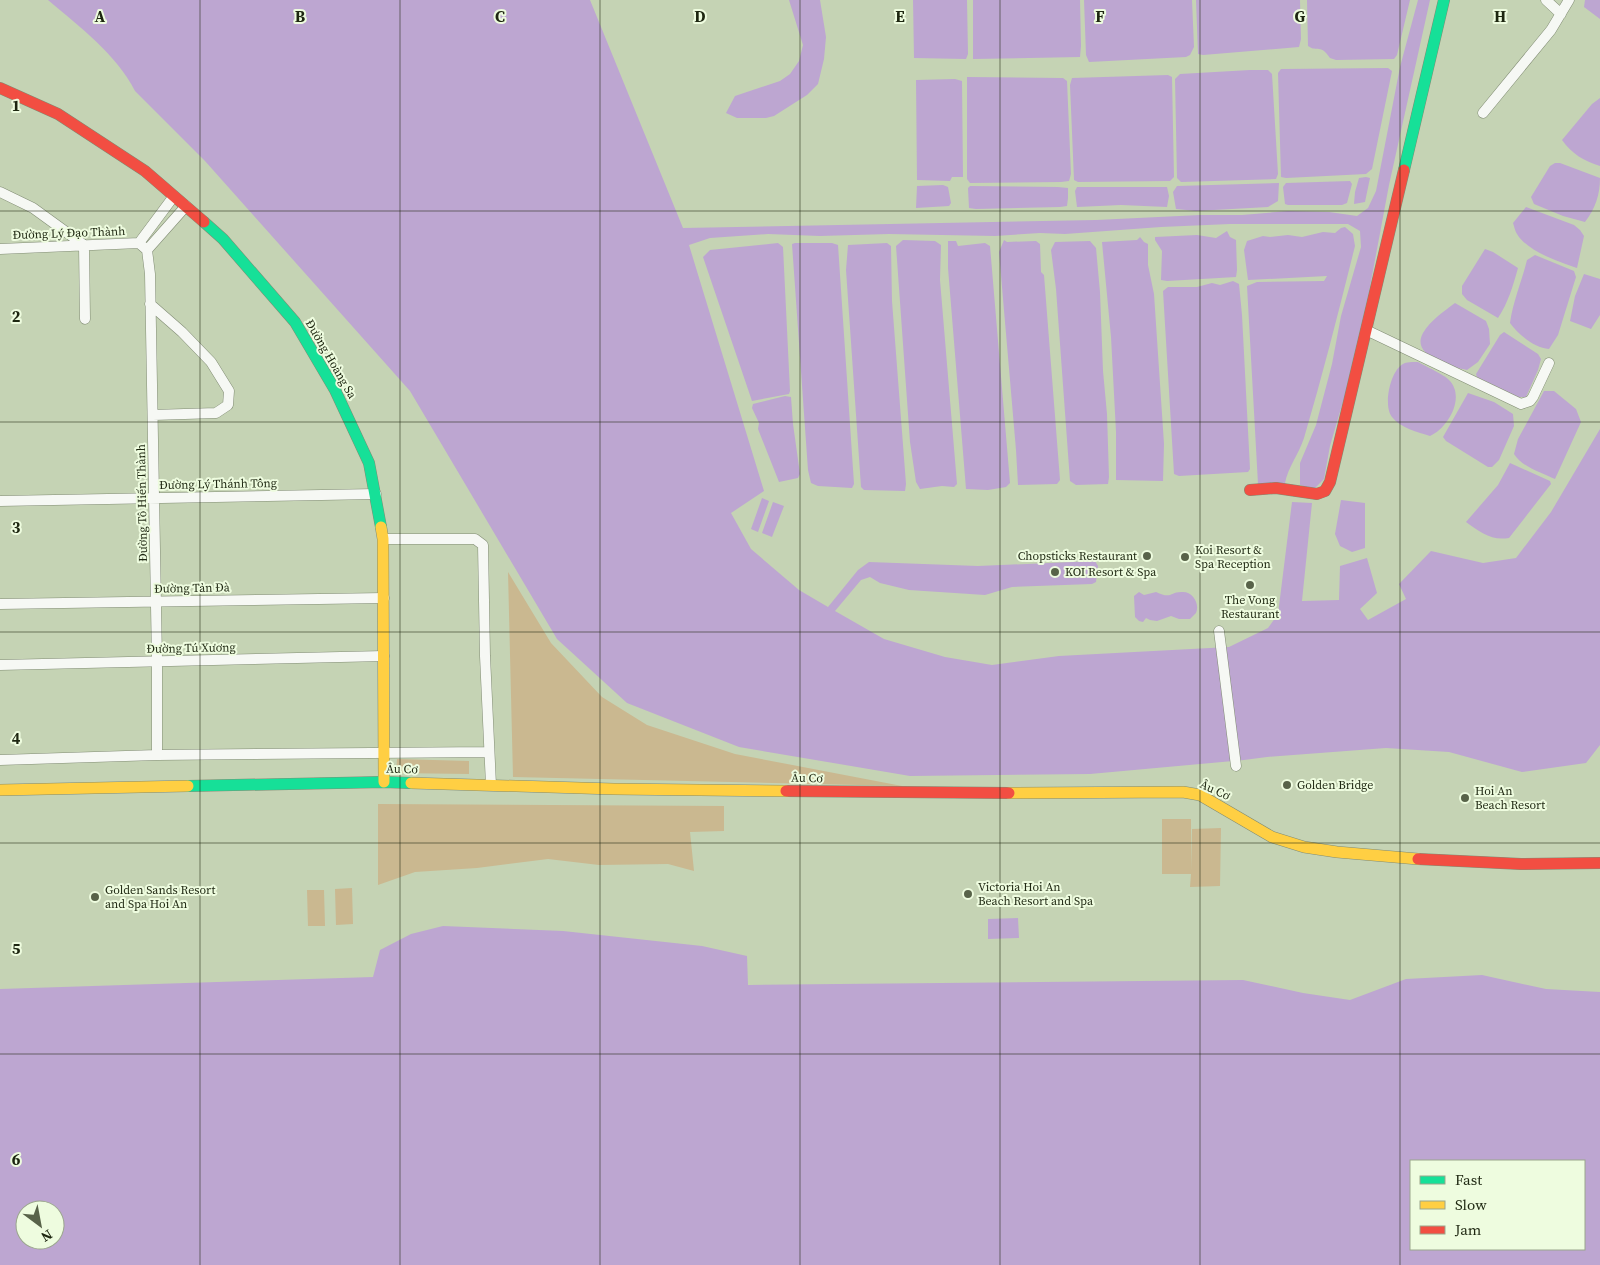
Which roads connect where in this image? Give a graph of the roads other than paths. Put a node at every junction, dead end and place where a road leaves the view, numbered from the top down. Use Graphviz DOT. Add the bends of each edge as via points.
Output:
graph roads {
  1 [pos="1444,0"];
  2 [pos="1546,0"];
  3 [pos="1569,0"];
  4 [pos="1561,14"];
  5 [pos="0,88"];
  6 [pos="1483,113"];
  7 [pos="0,192"];
  8 [pos="174,196"];
  9 [pos="186,206"];
  10 [pos="139,243"];
  11 [pos="84,245"];
  12 [pos="0,249"];
  13 [pos="147,250"];
  14 [pos="150,304"];
  15 [pos="85,319"];
  16 [pos="1366,330"];
  17 [pos="1549,364"];
  18 [pos="153,415"];
  19 [pos="1250,490"];
  20 [pos="376,494"];
  21 [pos="154,498"];
  22 [pos="0,501"];
  23 [pos="383,539"];
  24 [pos="384,598"];
  25 [pos="156,602"];
  26 [pos="0,604"];
  27 [pos="1219,631"];
  28 [pos="384,656"];
  29 [pos="157,662"];
  30 [pos="0,665"];
  31 [pos="489,752"];
  32 [pos="385,753"];
  33 [pos="157,755"];
  34 [pos="0,760"];
  35 [pos="1236,766"];
  36 [pos="384,782"];
  37 [pos="491,785"];
  38 [pos="0,790"];
  39 [pos="1600,863"];
  1 -- 16 [label="main road"];
  2 -- 4 [label="street"];
  3 -- 4 [label="street"];
  4 -- 6 [label="street"];
  5 -- 8 [label="main road, Đường Hoàng Sa" via="58,114 145,171"];
  7 -- 11 [label="street" via="32,208"];
  8 -- 9 [label="main road, Đường Hoàng Sa"];
  8 -- 10 [label="street"];
  9 -- 13 [label="street"];
  9 -- 20 [label="main road, Đường Hoàng Sa" via="223,239 295,322 339,398 369,463"];
  10 -- 11 [label="street, Đường Lý Đạo Thành"];
  10 -- 13 [label="street"];
  11 -- 12 [label="street, Đường Lý Đạo Thành"];
  11 -- 15 [label="street"];
  13 -- 14 [label="street, Đường Tô Hiến Thành"];
  14 -- 18 [label="street, Đường Tô Hiến Thành"];
  14 -- 18 [label="street" via="211,362 229,391 228,405 216,413"];
  16 -- 17 [label="street" via="1521,404 1533,397"];
  16 -- 19 [label="main road" via="1330,482 1325,491 1317,494 1276,488"];
  18 -- 21 [label="street, Đường Tô Hiến Thành"];
  20 -- 21 [label="street, Đường Lý Thánh Tông"];
  20 -- 23 [label="main road, Đường Hoàng Sa"];
  21 -- 22 [label="street, Đường Lý Thánh Tông"];
  21 -- 25 [label="street, Đường Tô Hiến Thành"];
  23 -- 24 [label="main road, Đường Hoàng Sa"];
  23 -- 31 [label="street" via="475,539 483,545"];
  24 -- 25 [label="street, Đường Tản Đà"];
  24 -- 28 [label="main road, Đường Hoàng Sa"];
  25 -- 26 [label="street, Đường Tản Đà"];
  25 -- 29 [label="street, Đường Tô Hiến Thành"];
  27 -- 35 [label="street"];
  28 -- 29 [label="street, Đường Tú Xương"];
  28 -- 32 [label="main road, Đường Hoàng Sa"];
  29 -- 30 [label="street, Đường Tú Xương"];
  29 -- 33 [label="street, Đường Tô Hiến Thành"];
  31 -- 32 [label="street"];
  31 -- 37 [label="street"];
  32 -- 33 [label="street"];
  32 -- 36 [label="main road, Đường Hoàng Sa"];
  33 -- 34 [label="street"];
  36 -- 37 [label="main road, Âu Cơ"];
  36 -- 38 [label="main road, Âu Cơ"];
  37 -- 39 [label="main road, Âu Cơ" via="954,793 1184,792 1200,795 1272,837 1304,847 1438,861"];
}
